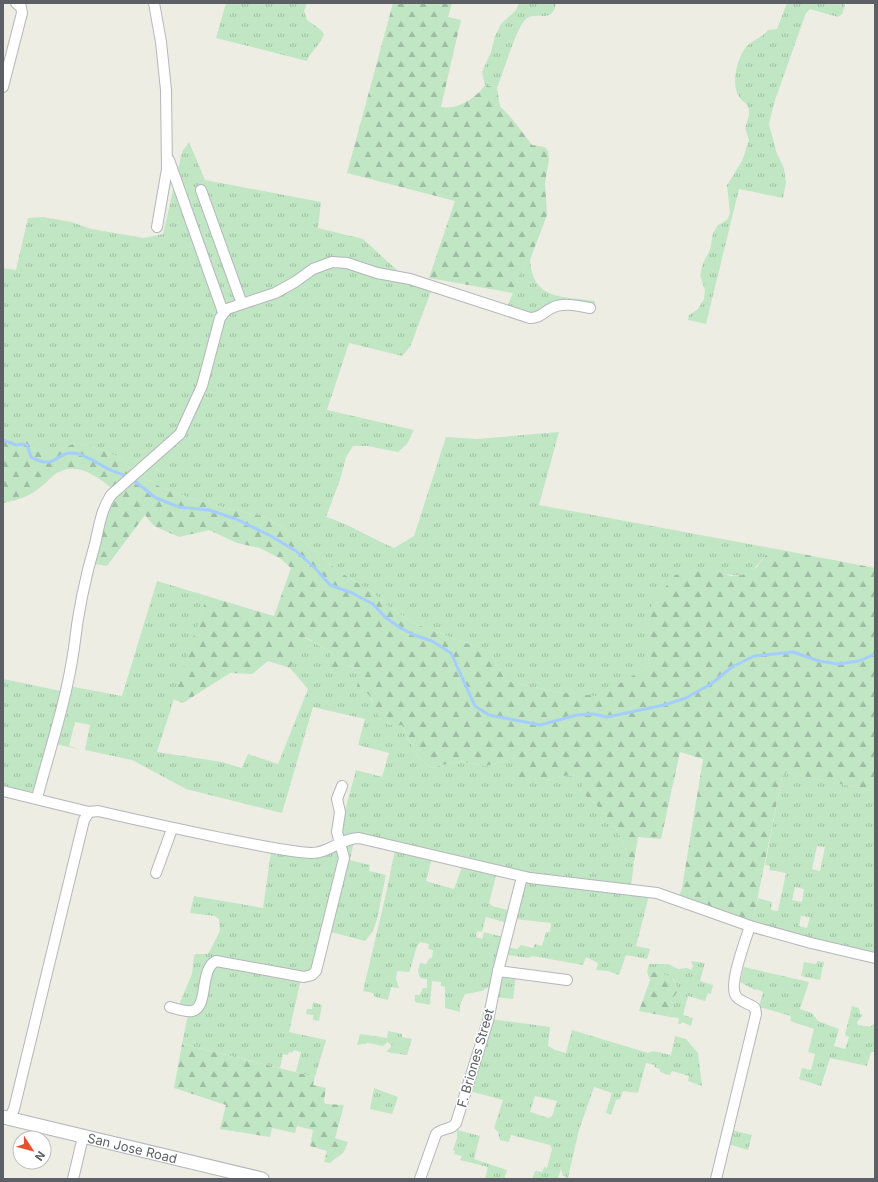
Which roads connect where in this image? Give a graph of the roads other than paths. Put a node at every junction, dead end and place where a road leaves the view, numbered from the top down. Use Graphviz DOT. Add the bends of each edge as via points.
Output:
graph roads {
  1 [pos="16,3"];
  2 [pos="154,3"];
  3 [pos="3,87"];
  4 [pos="167,154"];
  5 [pos="201,190"];
  6 [pos="157,227"];
  7 [pos="242,304"];
  8 [pos="590,308"];
  9 [pos="223,312"];
  10 [pos="342,786"];
  11 [pos="3,791"];
  12 [pos="37,798"];
  13 [pos="89,812"];
  14 [pos="172,829"];
  15 [pos="339,842"];
  16 [pos="156,873"];
  17 [pos="522,877"];
  18 [pos="750,926"];
  19 [pos="875,958"];
  20 [pos="498,971"];
  21 [pos="567,980"];
  22 [pos="170,1007"];
  23 [pos="6,1118"];
  24 [pos="84,1137"];
  25 [pos="73,1179"];
  26 [pos="262,1179"];
  27 [pos="420,1179"];
  28 [pos="716,1179"];
  1 -- 3 [label="street" via="22,13"];
  2 -- 4 [label="street" via="162,42"];
  4 -- 6 [label="street" via="167,169"];
  4 -- 9 [label="street"];
  5 -- 7 [label="street"];
  7 -- 8 [label="street" via="275,293 312,269 332,262 347,263 410,279 530,318 538,318 559,305"];
  7 -- 9 [label="street"];
  9 -- 12 [label="street" via="202,386 180,434 117,489 104,509 77,618 67,683"];
  10 -- 15 [label="street" via="337,799 340,812 337,826"];
  11 -- 12 [label="street"];
  12 -- 13 [label="street"];
  13 -- 14 [label="street" via="98,811"];
  13 -- 23 [label="street" via="84,820 14,1109"];
  14 -- 15 [label="street" via="269,848 310,853 324,851"];
  14 -- 16 [label="street"];
  15 -- 17 [label="street" via="363,839"];
  15 -- 22 [label="street" via="344,858 318,967 314,974 304,977 218,960 209,968 201,1002 196,1009 188,1011"];
  17 -- 18 [label="street" via="657,893"];
  17 -- 20 [label="street, F. Briones Street"];
  18 -- 19 [label="street"];
  18 -- 28 [label="street" via="734,990 736,998 755,1008 756,1014"];
  20 -- 21 [label="street"];
  20 -- 27 [label="street, F. Briones Street" via="488,1021 456,1123 452,1128 440,1130 436,1134"];
  23 -- 24 [label="street, San Jose Road"];
  24 -- 25 [label="street"];
  24 -- 26 [label="street, San Jose Road"];
}
